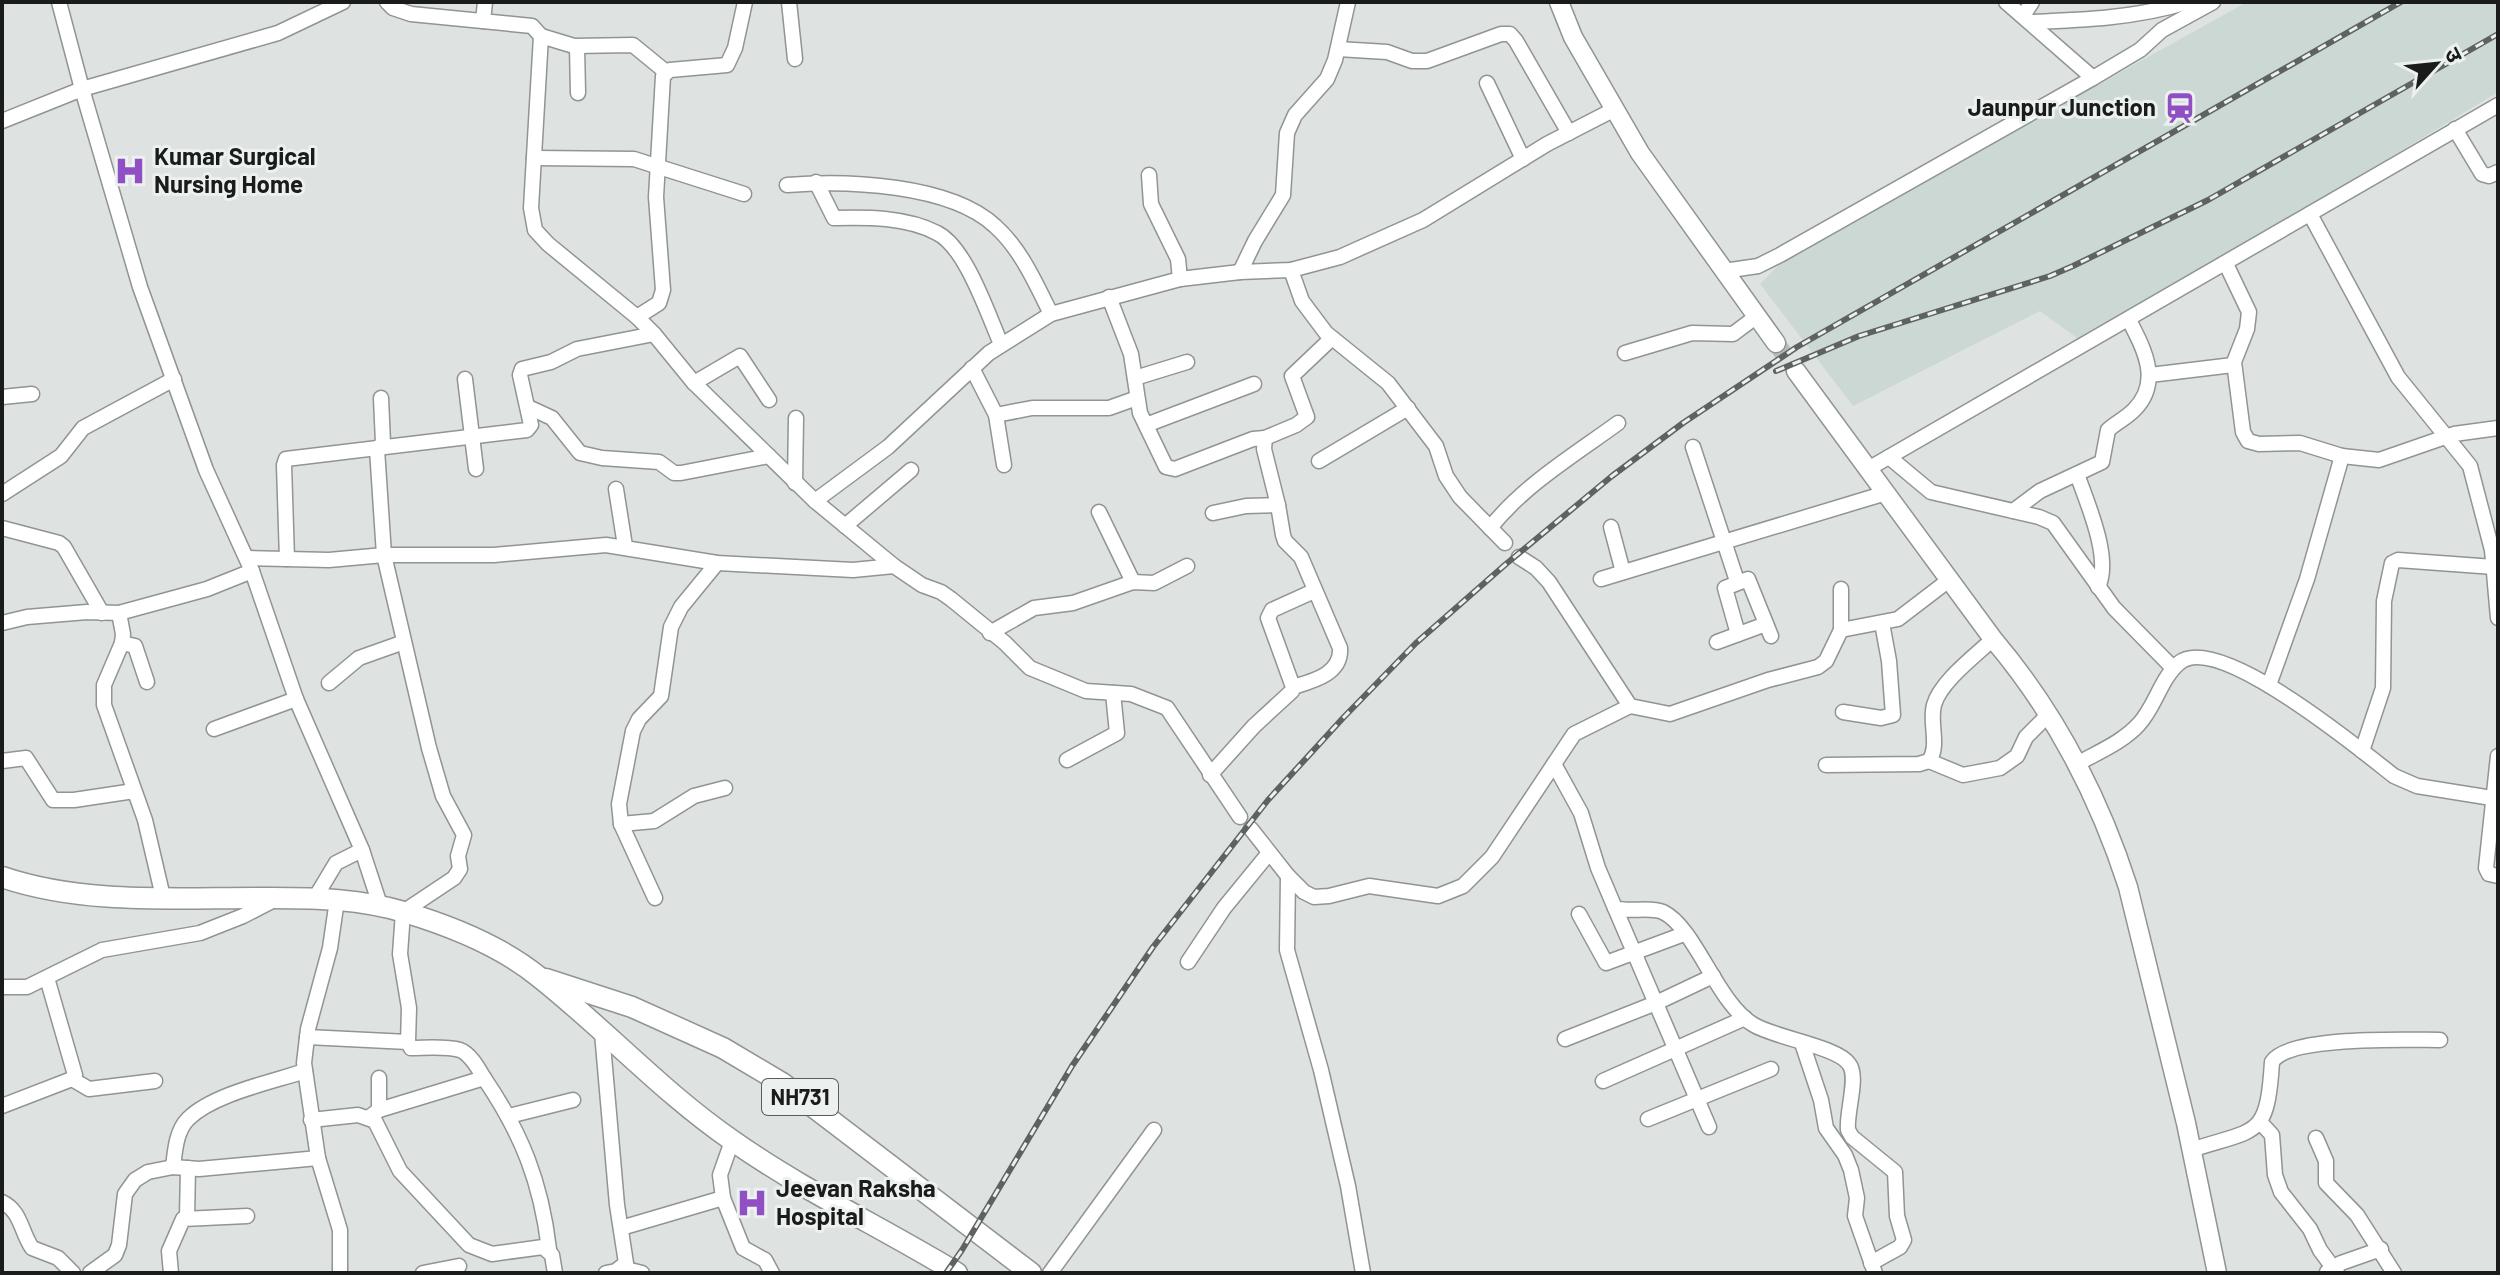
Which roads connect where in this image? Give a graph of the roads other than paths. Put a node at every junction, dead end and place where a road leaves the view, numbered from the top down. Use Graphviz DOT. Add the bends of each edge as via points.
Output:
graph roads {
  1 [pos="59,2"];
  2 [pos="387,2"];
  3 [pos="485,2"];
  4 [pos="745,2"];
  5 [pos="789,2"];
  6 [pos="1348,2"];
  7 [pos="1559,2"];
  8 [pos="2006,2"];
  9 [pos="2032,2"];
  10 [pos="2213,2"];
  11 [pos="335,4"];
  12 [pos="458,4"];
  13 [pos="2192,5"];
  14 [pos="467,19"];
  15 [pos="2026,19"];
  16 [pos="483,21"];
  17 [pos="541,36"];
  18 [pos="577,47"];
  19 [pos="1338,49"];
  20 [pos="795,59"];
  21 [pos="666,72"];
  22 [pos="2093,78"];
  23 [pos="1487,83"];
  24 [pos="82,89"];
  25 [pos="578,93"];
  26 [pos="2498,105"];
  27 [pos="1615,109"];
  28 [pos="2,121"];
  29 [pos="2455,129"];
  30 [pos="1569,133"];
  31 [pos="534,158"];
  32 [pos="1523,159"];
  33 [pos="656,166"];
  34 [pos="2498,172"];
  35 [pos="1149,175"];
  36 [pos="816,182"];
  37 [pos="787,185"];
  38 [pos="744,194"];
  39 [pos="2310,214"];
  40 [pos="2226,264"];
  41 [pos="1291,270"];
  42 [pos="1724,271"];
  43 [pos="1240,272"];
  44 [pos="1180,279"];
  45 [pos="1109,297"];
  46 [pos="1051,314"];
  47 [pos="1757,316"];
  48 [pos="637,317"];
  49 [pos="2129,320"];
  50 [pos="654,334"];
  51 [pos="1332,338"];
  52 [pos="1776,343"];
  53 [pos="1001,344"];
  54 [pos="1625,353"];
  55 [pos="1187,362"];
  56 [pos="2233,365"];
  57 [pos="972,368"];
  58 [pos="1796,371"];
  59 [pos="2150,375"];
  60 [pos="1135,378"];
  61 [pos="174,379"];
  62 [pos="465,379"];
  63 [pos="694,383"];
  64 [pos="1254,384"];
  65 [pos="32,394"];
  66 [pos="2,397"];
  67 [pos="381,398"];
  68 [pos="1137,398"];
  69 [pos="769,400"];
  70 [pos="528,407"];
  71 [pos="1408,408"];
  72 [pos="996,415"];
  73 [pos="796,418"];
  74 [pos="1618,423"];
  75 [pos="1146,425"];
  76 [pos="2498,428"];
  77 [pos="2446,436"];
  78 [pos="472,437"];
  79 [pos="1265,438"];
  80 [pos="1693,447"];
  81 [pos="377,449"];
  82 [pos="769,456"];
  83 [pos="2342,456"];
  84 [pos="1889,457"];
  85 [pos="1319,461"];
  86 [pos="1004,465"];
  87 [pos="476,469"];
  88 [pos="1868,469"];
  89 [pos="911,470"];
  90 [pos="2077,474"];
  91 [pos="795,483"];
  92 [pos="616,489"];
  93 [pos="1886,493"];
  94 [pos="2,494"];
  95 [pos="815,501"];
  96 [pos="1278,505"];
  97 [pos="2013,511"];
  98 [pos="1099,512"];
  99 [pos="1213,513"];
  100 [pos="845,526"];
  101 [pos="1611,527"];
  102 [pos="2492,527"];
  103 [pos="2,528"];
  104 [pos="1490,528"];
  105 [pos="1724,541"];
  106 [pos="1505,543"];
  107 [pos="625,546"];
  108 [pos="384,555"];
  109 [pos="1519,557"];
  110 [pos="287,559"];
  111 [pos="717,563"];
  112 [pos="250,565"];
  113 [pos="894,566"];
  114 [pos="1187,566"];
  115 [pos="2494,567"];
  116 [pos="1623,572"];
  117 [pos="1601,579"];
  118 [pos="1949,580"];
  119 [pos="1737,581"];
  120 [pos="1133,582"];
  121 [pos="2098,587"];
  122 [pos="1841,589"];
  123 [pos="1314,591"];
  124 [pos="102,613"];
  125 [pos="119,613"];
  126 [pos="2498,618"];
  127 [pos="2,623"];
  128 [pos="1882,623"];
  129 [pos="1841,630"];
  130 [pos="990,633"];
  131 [pos="1738,634"];
  132 [pos="1993,639"];
  133 [pos="404,642"];
  134 [pos="1717,642"];
  135 [pos="122,643"];
  136 [pos="2173,668"];
  137 [pos="147,682"];
  138 [pos="329,683"];
  139 [pos="2269,685"];
  140 [pos="1293,687"];
  141 [pos="1113,693"];
  142 [pos="296,699"];
  143 [pos="1630,706"];
  144 [pos="1843,712"];
  145 [pos="2049,714"];
  146 [pos="214,729"];
  147 [pos="2362,751"];
  148 [pos="2498,756"];
  149 [pos="1067,760"];
  150 [pos="2,761"];
  151 [pos="1929,761"];
  152 [pos="1554,764"];
  153 [pos="2077,764"];
  154 [pos="1826,765"];
  155 [pos="1210,775"];
  156 [pos="725,788"];
  157 [pos="134,791"];
  158 [pos="2496,799"];
  159 [pos="1240,817"];
  160 [pos="621,824"];
  161 [pos="1251,829"];
  162 [pos="362,850"];
  163 [pos="1269,853"];
  164 [pos="1288,876"];
  165 [pos="2498,876"];
  166 [pos="2,877"];
  167 [pos="163,897"];
  168 [pos="278,898"];
  169 [pos="315,898"];
  170 [pos="655,898"];
  171 [pos="337,900"];
  172 [pos="380,905"];
  173 [pos="1615,908"];
  174 [pos="403,912"];
  175 [pos="1579,914"];
  176 [pos="1684,934"];
  177 [pos="1635,954"];
  178 [pos="1188,962"];
  179 [pos="538,976"];
  180 [pos="1713,976"];
  181 [pos="47,978"];
  182 [pos="2,987"];
  183 [pos="1656,1003"];
  184 [pos="1745,1018"];
  185 [pos="602,1033"];
  186 [pos="307,1037"];
  187 [pos="1565,1039"];
  188 [pos="2440,1040"];
  189 [pos="408,1042"];
  190 [pos="1802,1043"];
  191 [pos="1676,1050"];
  192 [pos="1771,1069"];
  193 [pos="305,1071"];
  194 [pos="379,1078"];
  195 [pos="484,1078"];
  196 [pos="72,1079"];
  197 [pos="155,1081"];
  198 [pos="1603,1081"];
  199 [pos="1697,1099"];
  200 [pos="573,1100"];
  201 [pos="2,1106"];
  202 [pos="374,1114"];
  203 [pos="509,1116"];
  204 [pos="1648,1119"];
  205 [pos="311,1120"];
  206 [pos="2261,1123"];
  207 [pos="1709,1127"];
  208 [pos="1154,1130"];
  209 [pos="1829,1134"];
  210 [pos="1852,1137"];
  211 [pos="2316,1138"];
  212 [pos="732,1141"];
  213 [pos="2190,1146"];
  214 [pos="318,1158"];
  215 [pos="180,1167"];
  216 [pos="723,1198"];
  217 [pos="2,1202"];
  218 [pos="247,1216"];
  219 [pos="187,1218"];
  220 [pos="621,1228"];
  221 [pos="469,1245"];
  222 [pos="549,1249"];
  223 [pos="2381,1249"];
  224 [pos="622,1268"];
  225 [pos="1873,1268"];
  226 [pos="458,1269"];
  227 [pos="2332,1271"];
  228 [pos="73,1273"];
  229 [pos="90,1273"];
  230 [pos="171,1273"];
  231 [pos="340,1273"];
  232 [pos="423,1273"];
  233 [pos="555,1273"];
  234 [pos="606,1273"];
  235 [pos="642,1273"];
  236 [pos="772,1273"];
  237 [pos="957,1273"];
  238 [pos="1031,1273"];
  239 [pos="1050,1273"];
  240 [pos="1363,1273"];
  241 [pos="2217,1273"];
  242 [pos="2394,1273"];
  1 -- 24 [label="street"];
  2 -- 14 [label="street" via="411,14"];
  3 -- 16 [label="street"];
  4 -- 21 [label="street" via="727,65"];
  5 -- 20 [label="street"];
  6 -- 19 [label="street"];
  7 -- 27 [label="main road"];
  8 -- 15 [label="street"];
  9 -- 15 [label="street"];
  10 -- 13 [label="street"];
  11 -- 24 [label="street" via="278,33"];
  12 -- 14 [label="street"];
  13 -- 15 [label="street" via="2122,17"];
  13 -- 22 [label="street" via="2140,50"];
  14 -- 16 [label="street"];
  15 -- 22 [label="street"];
  16 -- 17 [label="street" via="532,26"];
  17 -- 18 [label="street"];
  17 -- 31 [label="street"];
  18 -- 21 [label="street" via="633,45"];
  18 -- 25 [label="street"];
  19 -- 30 [label="street" via="1427,61 1510,34"];
  19 -- 43 [label="street" via="1327,79 1291,122 1283,195"];
  21 -- 33 [label="street"];
  22 -- 42 [label="street" via="1780,255 1758,266"];
  23 -- 32 [label="street"];
  24 -- 28 [label="street"];
  24 -- 61 [label="street" via="140,287"];
  26 -- 29 [label="street"];
  27 -- 30 [label="street"];
  27 -- 42 [label="main road"];
  29 -- 34 [label="street" via="2482,174"];
  29 -- 39 [label="street"];
  30 -- 32 [label="street"];
  31 -- 33 [label="street" via="619,158"];
  31 -- 48 [label="street" via="535,230"];
  32 -- 41 [label="street" via="1408,228 1340,257"];
  33 -- 38 [label="street"];
  33 -- 48 [label="street" via="663,290 659,303"];
  35 -- 44 [label="street" via="1151,204 1178,259"];
  36 -- 37 [label="street"];
  36 -- 46 [label="street" via="932,194 983,216 1006,237"];
  36 -- 53 [label="street" via="834,218 896,221 947,240 968,271"];
  39 -- 40 [label="street"];
  39 -- 77 [label="street" via="2398,377"];
  40 -- 49 [label="street"];
  40 -- 56 [label="street" via="2249,312"];
  41 -- 43 [label="street"];
  41 -- 51 [label="street" via="1302,301"];
  42 -- 47 [label="main road"];
  43 -- 44 [label="street"];
  44 -- 45 [label="street"];
  45 -- 46 [label="street"];
  45 -- 60 [label="street"];
  46 -- 53 [label="street"];
  47 -- 52 [label="main road"];
  47 -- 54 [label="street" via="1733,334 1692,333"];
  48 -- 50 [label="street"];
  49 -- 59 [label="street"];
  49 -- 84 [label="street"];
  50 -- 63 [label="street"];
  50 -- 70 [label="street" via="577,349 522,369"];
  51 -- 71 [label="street" via="1381,375"];
  51 -- 79 [label="street" via="1292,376 1307,417"];
  53 -- 57 [label="street"];
  55 -- 60 [label="street"];
  56 -- 59 [label="street"];
  56 -- 83 [label="street" via="2248,441 2300,443"];
  57 -- 72 [label="street"];
  57 -- 95 [label="street" via="888,447"];
  58 -- 88 [label="main road"];
  59 -- 90 [label="street" via="2137,408 2106,434 2103,461"];
  60 -- 68 [label="street"];
  61 -- 94 [label="street" via="83,428 61,456"];
  61 -- 112 [label="street" via="206,470"];
  62 -- 78 [label="street"];
  63 -- 69 [label="street" via="740,356"];
  63 -- 82 [label="street"];
  64 -- 75 [label="street"];
  65 -- 66 [label="street"];
  67 -- 81 [label="street" via="383,443"];
  68 -- 72 [label="street" via="1096,409 1032,408"];
  68 -- 75 [label="street"];
  70 -- 78 [label="street" via="527,430"];
  70 -- 82 [label="street" via="552,418 580,453 659,462 674,473"];
  71 -- 85 [label="street"];
  71 -- 104 [label="street" via="1436,446 1460,497"];
  72 -- 86 [label="street"];
  73 -- 91 [label="street"];
  74 -- 104 [label="street" via="1524,491"];
  75 -- 79 [label="street" via="1170,470"];
  76 -- 77 [label="street"];
  77 -- 83 [label="street" via="2379,460"];
  77 -- 102 [label="street" via="2470,466"];
  78 -- 81 [label="street"];
  78 -- 87 [label="street"];
  79 -- 96 [label="street"];
  80 -- 105 [label="street"];
  81 -- 108 [label="street"];
  81 -- 110 [label="street" via="286,459"];
  82 -- 91 [label="street"];
  83 -- 139 [label="street" via="2307,579"];
  84 -- 88 [label="street"];
  84 -- 97 [label="street" via="1931,492"];
  88 -- 93 [label="main road"];
  89 -- 100 [label="street"];
  90 -- 97 [label="street"];
  90 -- 121 [label="street" via="2103,568"];
  91 -- 95 [label="street"];
  92 -- 107 [label="street"];
  93 -- 105 [label="street"];
  93 -- 118 [label="main road"];
  95 -- 100 [label="street"];
  96 -- 99 [label="street"];
  96 -- 123 [label="street" via="1285,541 1301,557"];
  97 -- 121 [label="street" via="2053,523"];
  98 -- 120 [label="street"];
  100 -- 113 [label="street"];
  101 -- 116 [label="street"];
  102 -- 115 [label="street"];
  103 -- 124 [label="street" via="64,547"];
  104 -- 106 [label="street"];
  105 -- 116 [label="street"];
  105 -- 119 [label="street"];
  107 -- 108 [label="street" via="494,555"];
  107 -- 111 [label="street"];
  108 -- 110 [label="street"];
  108 -- 133 [label="street"];
  109 -- 143 [label="street" via="1549,582"];
  110 -- 112 [label="street"];
  111 -- 113 [label="street" via="853,570"];
  111 -- 160 [label="street" via="671,627 661,696 633,731 619,804"];
  112 -- 125 [label="street" via="207,589"];
  112 -- 142 [label="street"];
  113 -- 130 [label="street" via="951,599"];
  114 -- 120 [label="street" via="1154,583"];
  115 -- 126 [label="street"];
  115 -- 147 [label="street" via="2392,563 2384,601 2383,688"];
  116 -- 117 [label="street"];
  118 -- 128 [label="street" via="1914,609"];
  118 -- 132 [label="main road"];
  119 -- 131 [label="street" via="1725,591"];
  119 -- 131 [label="street" via="1751,581 1769,630"];
  120 -- 130 [label="street" via="1073,603 1034,608"];
  121 -- 136 [label="street"];
  122 -- 129 [label="street"];
  123 -- 140 [label="street" via="1272,610 1268,618"];
  123 -- 140 [label="street" via="1340,656 1323,678"];
  124 -- 125 [label="street"];
  124 -- 127 [label="street"];
  125 -- 135 [label="street"];
  128 -- 129 [label="street"];
  128 -- 144 [label="street" via="1893,715"];
  129 -- 143 [label="street" via="1818,667 1670,714"];
  130 -- 141 [label="street" via="1047,678 1086,691"];
  131 -- 134 [label="street"];
  132 -- 145 [label="main road"];
  132 -- 151 [label="street" via="1938,693"];
  133 -- 138 [label="street" via="359,658"];
  133 -- 174 [label="street" via="443,796 464,835 454,878"];
  135 -- 137 [label="street" via="135,646"];
  135 -- 157 [label="street" via="104,685 104,705"];
  136 -- 139 [label="street" via="2187,658 2218,659"];
  136 -- 153 [label="street" via="2140,723"];
  139 -- 147 [label="street"];
  140 -- 155 [label="street"];
  141 -- 149 [label="street" via="1117,733"];
  141 -- 155 [label="street" via="1147,698 1167,708"];
  142 -- 146 [label="street"];
  142 -- 162 [label="street"];
  143 -- 152 [label="street" via="1574,734"];
  145 -- 151 [label="street" via="2026,737 2017,756 2000,768 1963,775"];
  145 -- 153 [label="main road"];
  147 -- 158 [label="street" via="2417,786"];
  148 -- 158 [label="street"];
  150 -- 157 [label="street" via="26,758 53,800"];
  151 -- 154 [label="street"];
  152 -- 164 [label="street" via="1492,857 1455,890 1430,896 1369,886 1314,897"];
  152 -- 173 [label="street" via="1581,813"];
  153 -- 213 [label="main road" via="2128,887"];
  155 -- 159 [label="street"];
  156 -- 160 [label="street" via="694,796 654,821"];
  157 -- 167 [label="street"];
  158 -- 165 [label="street" via="2486,868"];
  160 -- 170 [label="street"];
  161 -- 163 [label="street"];
  162 -- 169 [label="street" via="336,863"];
  162 -- 172 [label="street"];
  163 -- 164 [label="street"];
  163 -- 178 [label="street"];
  164 -- 240 [label="street" via="1287,950 1321,1070"];
  166 -- 167 [label="highway, NH731" via="59,891"];
  167 -- 168 [label="highway, NH731"];
  168 -- 169 [label="highway, NH731"];
  168 -- 181 [label="street" via="200,933 102,950"];
  169 -- 171 [label="highway, NH731"];
  171 -- 172 [label="highway, NH731"];
  171 -- 186 [label="street"];
  172 -- 174 [label="highway, NH731"];
  173 -- 176 [label="street" via="1662,912"];
  173 -- 177 [label="street"];
  174 -- 179 [label="highway, NH731" via="476,940"];
  174 -- 189 [label="street" via="400,954 409,1008"];
  175 -- 177 [label="street" via="1606,963"];
  176 -- 177 [label="street"];
  176 -- 180 [label="street"];
  177 -- 183 [label="street"];
  179 -- 185 [label="highway, NH731"];
  179 -- 238 [label="highway, NH731" via="632,1007 723,1048 782,1083"];
  180 -- 183 [label="street"];
  180 -- 184 [label="street"];
  181 -- 182 [label="street" via="27,987"];
  181 -- 196 [label="street"];
  183 -- 187 [label="street"];
  183 -- 191 [label="street"];
  184 -- 190 [label="street" via="1768,1033"];
  184 -- 191 [label="street"];
  185 -- 212 [label="highway, NH731"];
  185 -- 220 [label="street"];
  186 -- 189 [label="street"];
  186 -- 193 [label="street"];
  188 -- 206 [label="street" via="2356,1040 2281,1053 2272,1062"];
  189 -- 195 [label="street" via="411,1048 461,1050"];
  190 -- 209 [label="street"];
  190 -- 210 [label="street" via="1836,1054 1851,1067 1847,1121"];
  191 -- 198 [label="street"];
  191 -- 199 [label="street"];
  192 -- 199 [label="street"];
  193 -- 205 [label="street"];
  193 -- 215 [label="street" via="231,1096 187,1120 178,1136"];
  194 -- 202 [label="street"];
  195 -- 202 [label="street"];
  195 -- 203 [label="street"];
  196 -- 197 [label="street" via="89,1089"];
  196 -- 201 [label="street"];
  199 -- 204 [label="street"];
  199 -- 207 [label="street"];
  200 -- 203 [label="street"];
  202 -- 205 [label="street"];
  202 -- 221 [label="street" via="400,1171"];
  203 -- 222 [label="street" via="530,1164"];
  205 -- 214 [label="street"];
  206 -- 213 [label="street" via="2243,1134"];
  206 -- 227 [label="street" via="2272,1135 2281,1192 2310,1229"];
  208 -- 239 [label="street"];
  209 -- 210 [label="street"];
  209 -- 225 [label="street" via="1848,1162 1857,1198 1855,1216"];
  210 -- 225 [label="street" via="1897,1175 1897,1216 1904,1243"];
  211 -- 223 [label="street" via="2326,1161 2326,1183"];
  212 -- 216 [label="street" via="720,1175"];
  212 -- 237 [label="highway, NH731"];
  213 -- 241 [label="main road"];
  214 -- 215 [label="street"];
  214 -- 231 [label="street" via="340,1230"];
  215 -- 219 [label="street"];
  215 -- 229 [label="street" via="148,1172 130,1185 115,1255"];
  216 -- 220 [label="street"];
  216 -- 236 [label="street" via="743,1248 765,1260"];
  217 -- 228 [label="street" via="16,1213 32,1248 58,1258"];
  218 -- 219 [label="street"];
  219 -- 230 [label="street" via="179,1224 169,1251"];
  220 -- 224 [label="street" via="626,1263"];
  221 -- 222 [label="street" via="492,1254"];
  221 -- 226 [label="street"];
  222 -- 233 [label="street"];
  223 -- 227 [label="street"];
  223 -- 242 [label="street"];
  224 -- 234 [label="street"];
  224 -- 235 [label="street"];
  226 -- 232 [label="street"];
}
